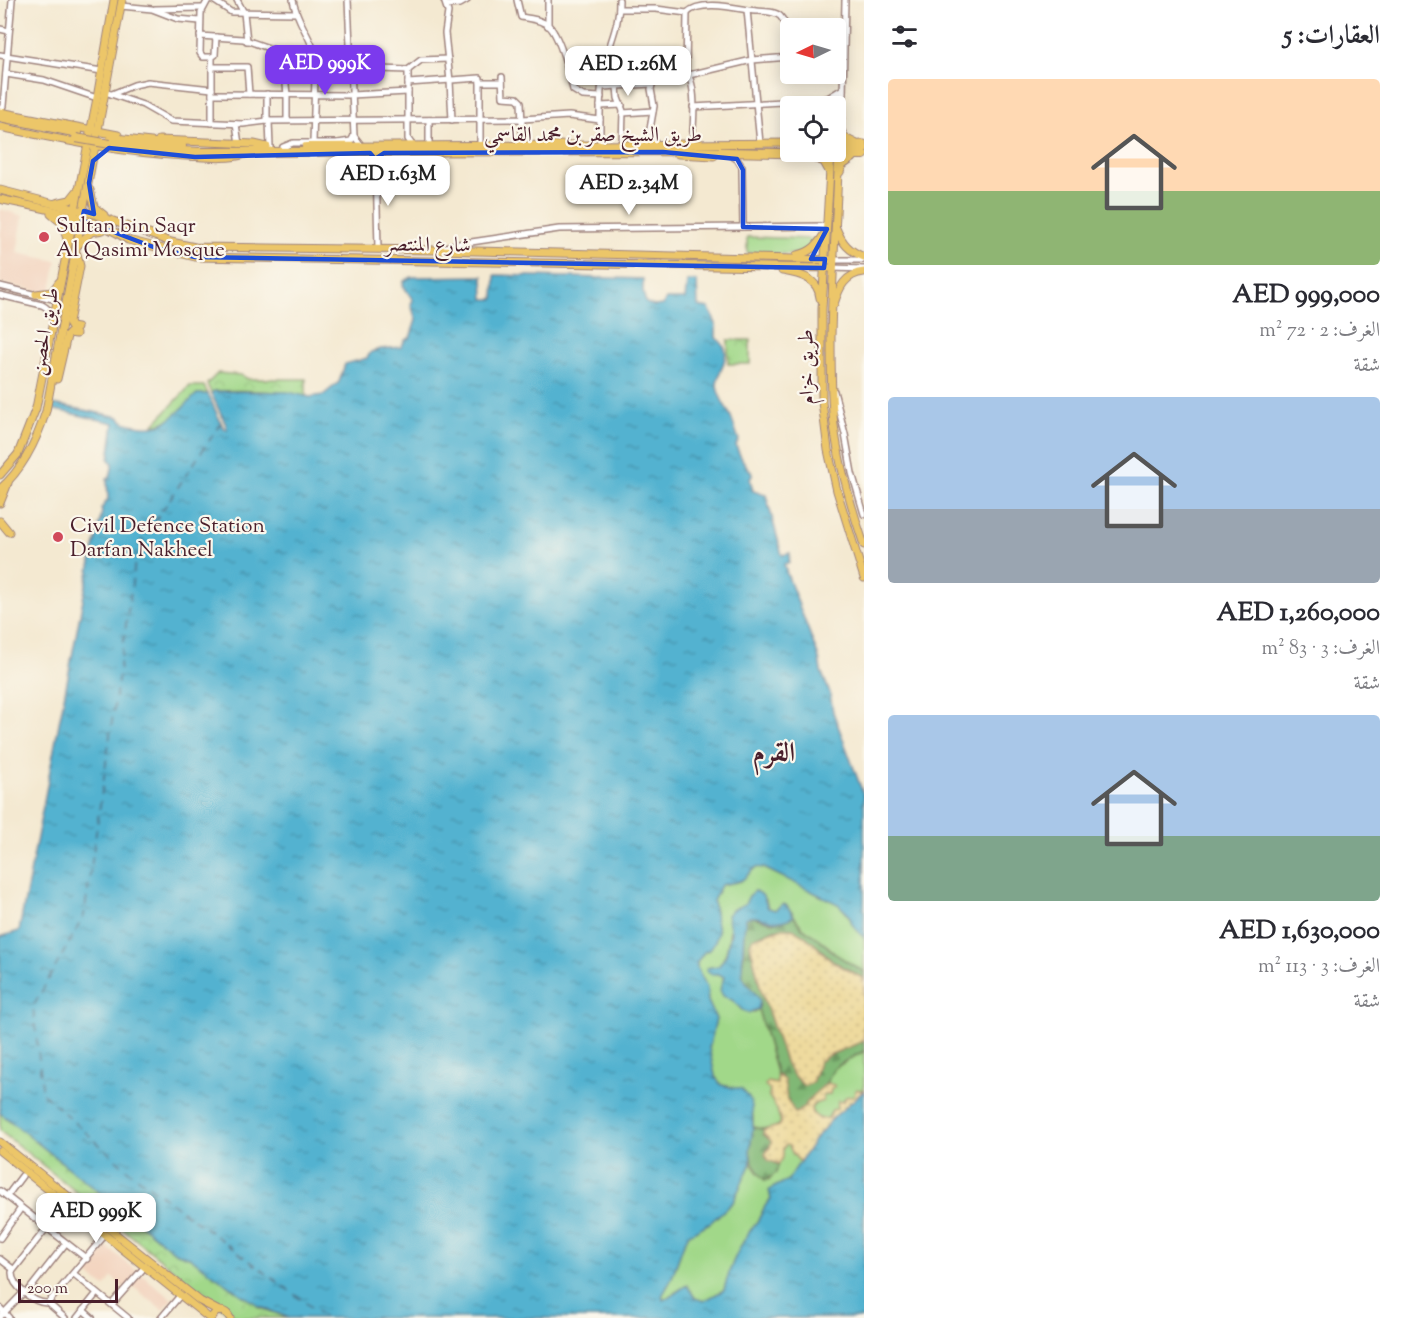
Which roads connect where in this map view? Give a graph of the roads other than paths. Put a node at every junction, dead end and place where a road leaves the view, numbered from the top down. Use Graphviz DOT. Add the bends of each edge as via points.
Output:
graph roads {
  1 [pos="12,0"];
  2 [pos="114,0"];
  3 [pos="208,0"];
  4 [pos="213,0"];
  5 [pos="237,0"];
  6 [pos="293,0"];
  7 [pos="348,0"];
  8 [pos="467,0"];
  9 [pos="517,0"];
  10 [pos="548,0"];
  11 [pos="619,0"];
  12 [pos="845,0"];
  13 [pos="121,3"];
  14 [pos="446,3"];
  15 [pos="202,8"];
  16 [pos="152,9"];
  17 [pos="619,9"];
  18 [pos="747,10"];
  19 [pos="244,13"];
  20 [pos="296,13"];
  21 [pos="687,13"];
  22 [pos="780,18"];
  23 [pos="845,18"];
  24 [pos="200,21"];
  25 [pos="549,26"];
  26 [pos="0,29"];
  27 [pos="9,31"];
  28 [pos="200,36"];
  29 [pos="216,37"];
  30 [pos="247,41"];
  31 [pos="315,53"];
  32 [pos="323,53"];
  33 [pos="349,53"];
  34 [pos="0,55"];
  35 [pos="686,55"];
  36 [pos="7,56"];
  37 [pos="212,57"];
  38 [pos="448,58"];
  39 [pos="780,58"];
  40 [pos="752,60"];
  41 [pos="212,67"];
  42 [pos="285,68"];
  43 [pos="604,68"];
  44 [pos="408,70"];
  45 [pos="102,71"];
  46 [pos="6,74"];
  47 [pos="655,74"];
  48 [pos="688,74"];
  49 [pos="351,79"];
  50 [pos="450,81"];
  51 [pos="408,82"];
  52 [pos="480,82"];
  53 [pos="651,84"];
  54 [pos="842,84"];
  55 [pos="617,86"];
  56 [pos="603,87"];
  57 [pos="842,88"];
  58 [pos="212,91"];
  59 [pos="408,92"];
  60 [pos="108,93"];
  61 [pos="249,94"];
  62 [pos="267,94"];
  63 [pos="288,94"];
  64 [pos="314,94"];
  65 [pos="351,95"];
  66 [pos="829,96"];
  67 [pos="839,96"];
  68 [pos="842,96"];
  69 [pos="601,97"];
  70 [pos="98,98"];
  71 [pos="757,102"];
  72 [pos="780,102"];
  73 [pos="622,105"];
  74 [pos="600,106"];
  75 [pos="693,107"];
  76 [pos="653,111"];
  77 [pos="2,112"];
  78 [pos="623,113"];
  79 [pos="98,115"];
  80 [pos="522,119"];
  81 [pos="287,120"];
  82 [pos="313,120"];
  83 [pos="353,120"];
  84 [pos="406,120"];
  85 [pos="429,120"];
  86 [pos="452,120"];
  87 [pos="480,120"];
  88 [pos="600,120"];
  89 [pos="268,121"];
  90 [pos="0,122"];
  91 [pos="212,123"];
  92 [pos="236,124"];
  93 [pos="0,127"];
  94 [pos="95,131"];
  95 [pos="77,135"];
  96 [pos="354,136"];
  97 [pos="846,139"];
  98 [pos="111,141"];
  99 [pos="313,142"];
  100 [pos="649,142"];
  101 [pos="760,143"];
  102 [pos="239,144"];
  103 [pos="408,144"];
  104 [pos="692,144"];
  105 [pos="780,144"];
  106 [pos="92,145"];
  107 [pos="336,145"];
  108 [pos="622,145"];
  109 [pos="780,145"];
  110 [pos="862,145"];
  111 [pos="429,146"];
  112 [pos="523,146"];
  113 [pos="600,146"];
  114 [pos="268,147"];
  115 [pos="283,147"];
  116 [pos="480,147"];
  117 [pos="663,148"];
  118 [pos="367,150"];
  119 [pos="846,150"];
  120 [pos="384,153"];
  121 [pos="846,153"];
  122 [pos="780,154"];
  123 [pos="86,156"];
  124 [pos="732,156"];
  125 [pos="780,156"];
  126 [pos="864,157"];
  127 [pos="93,161"];
  128 [pos="822,162"];
  129 [pos="838,162"];
  130 [pos="842,162"];
  131 [pos="376,164"];
  132 [pos="834,179"];
  133 [pos="89,183"];
  134 [pos="80,188"];
  135 [pos="0,190"];
  136 [pos="0,199"];
  137 [pos="52,203"];
  138 [pos="75,209"];
  139 [pos="44,210"];
  140 [pos="84,211"];
  141 [pos="74,217"];
  142 [pos="82,220"];
  143 [pos="123,224"];
  144 [pos="743,227"];
  145 [pos="830,227"];
  146 [pos="120,234"];
  147 [pos="76,249"];
  148 [pos="213,249"];
  149 [pos="378,249"];
  150 [pos="67,250"];
  151 [pos="437,250"];
  152 [pos="195,256"];
  153 [pos="785,258"];
  154 [pos="864,259"];
  155 [pos="829,260"];
  156 [pos="758,267"];
  157 [pos="828,268"];
  158 [pos="63,271"];
  159 [pos="864,271"];
  160 [pos="0,286"];
  161 [pos="36,294"];
  162 [pos="0,295"];
  163 [pos="57,300"];
  164 [pos="822,309"];
  165 [pos="831,312"];
  166 [pos="52,327"];
  167 [pos="57,356"];
  168 [pos="831,380"];
  169 [pos="50,392"];
  170 [pos="822,400"];
  171 [pos="834,424"];
  172 [pos="0,475"];
  173 [pos="9,481"];
  174 [pos="0,489"];
  175 [pos="0,503"];
  176 [pos="863,508"];
  177 [pos="864,514"];
  178 [pos="0,521"];
  179 [pos="9,532"];
  180 [pos="864,545"];
  181 [pos="864,578"];
  182 [pos="0,1143"];
  183 [pos="0,1151"];
  184 [pos="22,1176"];
  185 [pos="2,1193"];
  186 [pos="63,1207"];
  187 [pos="21,1208"];
  188 [pos="46,1227"];
  189 [pos="1,1234"];
  190 [pos="105,1235"];
  191 [pos="66,1243"];
  192 [pos="0,1259"];
  193 [pos="87,1259"];
  194 [pos="13,1269"];
  195 [pos="142,1270"];
  196 [pos="74,1274"];
  197 [pos="25,1293"];
  198 [pos="97,1293"];
  199 [pos="178,1298"];
  200 [pos="48,1303"];
  201 [pos="112,1304"];
  202 [pos="83,1311"];
  203 [pos="219,1311"];
  204 [pos="4,1314"];
  205 [pos="65,1318"];
  206 [pos="77,1318"];
  207 [pos="92,1318"];
  208 [pos="128,1318"];
  209 [pos="161,1318"];
  210 [pos="210,1318"];
  211 [pos="230,1318"];
  1 -- 27 [label="street"];
  2 -- 45 [label="main road"];
  3 -- 15 [label="street"];
  4 -- 19 [label="street" via="227,11"];
  5 -- 19 [label="street"];
  6 -- 20 [label="street"];
  7 -- 33 [label="street"];
  8 -- 14 [label="street"];
  9 -- 25 [label="street" via="521,17"];
  10 -- 25 [label="street"];
  11 -- 17 [label="street"];
  12 -- 23 [label="street"];
  13 -- 16 [label="street"];
  13 -- 60 [label="main road"];
  14 -- 38 [label="street"];
  15 -- 16 [label="street"];
  15 -- 24 [label="street"];
  16 -- 24 [label="street" via="178,19"];
  17 -- 21 [label="street"];
  17 -- 43 [label="street" via="617,30"];
  18 -- 21 [label="street" via="718,3 692,6"];
  18 -- 22 [label="street"];
  18 -- 40 [label="street"];
  19 -- 20 [label="street"];
  19 -- 30 [label="street"];
  20 -- 31 [label="street"];
  21 -- 35 [label="street"];
  24 -- 28 [label="street"];
  25 -- 69 [label="street" via="568,68 573,90 583,96"];
  26 -- 27 [label="street"];
  27 -- 36 [label="street"];
  28 -- 29 [label="street"];
  28 -- 37 [label="street" via="200,55"];
  29 -- 30 [label="street"];
  29 -- 37 [label="street"];
  30 -- 42 [label="street" via="283,53"];
  31 -- 32 [label="street"];
  31 -- 42 [label="street" via="298,68"];
  32 -- 33 [label="street"];
  32 -- 64 [label="street" via="323,68 315,78"];
  33 -- 49 [label="street"];
  34 -- 36 [label="street"];
  35 -- 47 [label="street" via="655,52"];
  35 -- 48 [label="street"];
  36 -- 45 [label="street"];
  36 -- 46 [label="street"];
  37 -- 41 [label="street"];
  38 -- 44 [label="street" via="421,60"];
  38 -- 50 [label="street"];
  39 -- 40 [label="street"];
  40 -- 48 [label="street"];
  40 -- 71 [label="street"];
  41 -- 58 [label="street"];
  41 -- 61 [label="street" via="247,67"];
  42 -- 63 [label="street"];
  43 -- 55 [label="street" via="615,73"];
  43 -- 56 [label="street"];
  44 -- 49 [label="street" via="380,69"];
  44 -- 51 [label="street"];
  45 -- 70 [label="main road"];
  46 -- 70 [label="street" via="44,80"];
  46 -- 77 [label="street"];
  47 -- 48 [label="street"];
  47 -- 53 [label="street"];
  48 -- 75 [label="street"];
  49 -- 65 [label="street"];
  50 -- 51 [label="street"];
  50 -- 52 [label="street" via="480,78"];
  50 -- 86 [label="street"];
  51 -- 59 [label="street"];
  52 -- 80 [label="street" via="502,80 503,97 520,100"];
  52 -- 87 [label="street"];
  53 -- 55 [label="street"];
  53 -- 76 [label="street"];
  54 -- 57 [label="street"];
  55 -- 56 [label="street"];
  55 -- 73 [label="street"];
  56 -- 69 [label="street"];
  57 -- 66 [label="street"];
  57 -- 67 [label="street"];
  57 -- 68 [label="street"];
  58 -- 60 [label="street" via="148,82"];
  58 -- 61 [label="street"];
  58 -- 91 [label="street"];
  59 -- 65 [label="street"];
  59 -- 84 [label="street"];
  60 -- 79 [label="main road"];
  60 -- 91 [label="street" via="143,105 171,121"];
  61 -- 62 [label="street"];
  62 -- 63 [label="street"];
  62 -- 89 [label="street"];
  63 -- 64 [label="street"];
  63 -- 81 [label="street"];
  64 -- 65 [label="street"];
  64 -- 82 [label="street"];
  65 -- 83 [label="street"];
  69 -- 74 [label="street"];
  70 -- 79 [label="main road"];
  71 -- 72 [label="street"];
  71 -- 75 [label="street"];
  71 -- 101 [label="street"];
  73 -- 74 [label="street"];
  73 -- 78 [label="street"];
  74 -- 88 [label="street"];
  75 -- 104 [label="street"];
  76 -- 78 [label="street"];
  76 -- 100 [label="street"];
  77 -- 95 [label="highway, طريق الشيخ صقر بن محمد القاسمي"];
  78 -- 108 [label="street"];
  79 -- 94 [label="main road, طريق الحصن"];
  79 -- 95 [label="main road"];
  79 -- 98 [label="main road"];
  80 -- 87 [label="street"];
  80 -- 88 [label="street" via="569,116"];
  80 -- 112 [label="street"];
  81 -- 82 [label="street"];
  81 -- 89 [label="street"];
  82 -- 83 [label="street"];
  82 -- 99 [label="street"];
  83 -- 84 [label="street"];
  83 -- 96 [label="street"];
  84 -- 85 [label="street"];
  84 -- 103 [label="street"];
  85 -- 86 [label="street"];
  85 -- 111 [label="street"];
  86 -- 87 [label="street"];
  87 -- 116 [label="street"];
  88 -- 113 [label="street"];
  89 -- 92 [label="street"];
  89 -- 114 [label="street"];
  90 -- 95 [label="highway, طريق الشيخ صقر بن محمد القاسمي"];
  91 -- 92 [label="street"];
  92 -- 102 [label="street"];
  93 -- 95 [label="main road"];
  94 -- 95 [label="main road"];
  94 -- 98 [label="main road"];
  94 -- 106 [label="main road, طريق الحصن"];
  95 -- 98 [label="highway, طريق الشيخ صقر بن محمد القاسمي, bridge"];
  95 -- 106 [label="main road"];
  95 -- 123 [label="main road"];
  96 -- 107 [label="street" via="351,141"];
  96 -- 118 [label="street"];
  97 -- 110 [label="main road"];
  98 -- 102 [label="main road"];
  98 -- 106 [label="main road"];
  98 -- 114 [label="highway, طريق الشيخ صقر بن محمد القاسمي"];
  98 -- 118 [label="highway, طريق الشيخ صقر بن محمد القاسمي" via="162,150"];
  98 -- 127 [label="main road"];
  99 -- 107 [label="street"];
  99 -- 115 [label="street"];
  100 -- 108 [label="highway, طريق الشيخ صقر بن محمد القاسمي"];
  100 -- 117 [label="highway, طريق الشيخ صقر بن محمد القاسمي"];
  101 -- 104 [label="main road"];
  101 -- 105 [label="main road"];
  102 -- 114 [label="main road"];
  103 -- 111 [label="highway, طريق الشيخ صقر بن محمد القاسمي"];
  103 -- 118 [label="highway, طريق الشيخ صقر بن محمد القاسمي"];
  104 -- 117 [label="main road"];
  106 -- 123 [label="main road, طريق الحصن"];
  106 -- 127 [label="main road, طريق الحصن"];
  107 -- 115 [label="highway, طريق الشيخ صقر بن محمد القاسمي"];
  107 -- 118 [label="highway, طريق الشيخ صقر بن محمد القاسمي"];
  108 -- 113 [label="highway, طريق الشيخ صقر بن محمد القاسمي"];
  109 -- 117 [label="highway, طريق الشيخ صقر بن محمد القاسمي"];
  110 -- 119 [label="highway, طريق الشيخ صقر بن محمد القاسمي"];
  111 -- 116 [label="highway, طريق الشيخ صقر بن محمد القاسمي"];
  112 -- 113 [label="highway, طريق الشيخ صقر بن محمد القاسمي"];
  112 -- 116 [label="highway, طريق الشيخ صقر بن محمد القاسمي"];
  114 -- 115 [label="highway, طريق الشيخ صقر بن محمد القاسمي"];
  117 -- 120 [label="highway, طريق الشيخ صقر بن محمد القاسمي"];
  117 -- 122 [label="highway, طريق الشيخ صقر بن محمد القاسمي"];
  117 -- 124 [label="main road" via="688,155"];
  118 -- 120 [label="highway, طريق الشيخ صقر بن محمد القاسمي"];
  118 -- 131 [label="street"];
  120 -- 131 [label="street"];
  121 -- 126 [label="highway, طريق الشيخ صقر بن محمد القاسمي"];
  123 -- 134 [label="main road, طريق الحصن"];
  124 -- 125 [label="main road"];
  124 -- 144 [label="street" via="742,167"];
  127 -- 133 [label="main road, طريق الحصن"];
  128 -- 132 [label="main road"];
  129 -- 132 [label="main road, طريق خزام"];
  130 -- 132 [label="main road"];
  131 -- 149 [label="street"];
  132 -- 145 [label="main road, طريق خزام"];
  133 -- 140 [label="main road, طريق الحصن"];
  133 -- 143 [label="main road" via="94,207"];
  134 -- 137 [label="main road" via="70,200"];
  134 -- 138 [label="main road, طريق الحصن"];
  135 -- 137 [label="main road"];
  136 -- 139 [label="main road, شارع المنتصر"];
  137 -- 138 [label="main road"];
  138 -- 140 [label="main road"];
  138 -- 141 [label="main road, طريق الحصن"];
  139 -- 141 [label="main road, شارع المنتصر"];
  139 -- 150 [label="main road" via="62,222"];
  140 -- 142 [label="main road, طريق الحصن"];
  140 -- 143 [label="main road"];
  141 -- 142 [label="main road, شارع المنتصر"];
  141 -- 150 [label="main road, طريق الحصن"];
  142 -- 146 [label="main road, شارع المنتصر"];
  142 -- 147 [label="main road, طريق الحصن"];
  143 -- 148 [label="main road" via="171,242"];
  144 -- 145 [label="street"];
  144 -- 151 [label="street" via="559,229"];
  145 -- 153 [label="main road" via="814,249"];
  145 -- 154 [label="main road"];
  145 -- 155 [label="main road, طريق خزام"];
  146 -- 147 [label="main road" via="93,231"];
  146 -- 152 [label="main road, شارع المنتصر" via="128,240"];
  147 -- 167 [label="main road, طريق الحصن"];
  147 -- 169 [label="main road" via="80,266 69,324 76,331 68,334"];
  148 -- 149 [label="main road"];
  148 -- 152 [label="main road" via="198,250"];
  149 -- 151 [label="main road"];
  150 -- 158 [label="main road, طريق الحصن"];
  151 -- 153 [label="main road"];
  152 -- 156 [label="main road, شارع المنتصر"];
  153 -- 155 [label="main road"];
  154 -- 155 [label="street"];
  155 -- 157 [label="main road, طريق خزام"];
  156 -- 157 [label="main road, شارع المنتصر"];
  156 -- 164 [label="main road" via="809,279 819,291"];
  157 -- 159 [label="street, شارع المنتصر"];
  157 -- 164 [label="main road, طريق خزام"];
  157 -- 165 [label="main road, طريق خزام"];
  158 -- 161 [label="main road" via="52,292"];
  158 -- 163 [label="main road, طريق الحصن"];
  159 -- 165 [label="main road" via="843,284"];
  160 -- 161 [label="street"];
  161 -- 163 [label="street"];
  162 -- 166 [label="street" via="47,307 52,313"];
  163 -- 166 [label="main road, طريق الحصن"];
  163 -- 167 [label="main road" via="63,305"];
  164 -- 170 [label="main road, طريق خزام"];
  165 -- 168 [label="main road, طريق خزام"];
  166 -- 172 [label="main road, طريق الحصن" via="31,426 18,454"];
  167 -- 169 [label="main road, طريق الحصن"];
  168 -- 171 [label="main road, طريق خزام"];
  168 -- 176 [label="street"];
  169 -- 173 [label="main road, طريق الحصن" via="36,439"];
  170 -- 171 [label="main road" via="829,401"];
  170 -- 181 [label="main road, طريق خزام" via="837,492"];
  171 -- 180 [label="main road, طريق خزام" via="846,486"];
  173 -- 174 [label="main road, طريق الحصن"];
  173 -- 175 [label="main road"];
  176 -- 177 [label="street"];
  178 -- 179 [label="main road"];
  182 -- 203 [label="main road"];
  183 -- 190 [label="main road"];
  184 -- 185 [label="street"];
  185 -- 187 [label="street"];
  186 -- 188 [label="street"];
  187 -- 188 [label="street"];
  187 -- 189 [label="street"];
  188 -- 191 [label="street"];
  188 -- 194 [label="street"];
  190 -- 193 [label="street"];
  190 -- 210 [label="main road"];
  191 -- 193 [label="street"];
  191 -- 197 [label="street"];
  192 -- 194 [label="street"];
  193 -- 196 [label="street"];
  194 -- 197 [label="street" via="11,1277"];
  195 -- 201 [label="street"];
  196 -- 198 [label="street"];
  196 -- 200 [label="street"];
  197 -- 200 [label="street"];
  197 -- 204 [label="street"];
  198 -- 201 [label="street"];
  198 -- 202 [label="street"];
  199 -- 209 [label="street"];
  200 -- 205 [label="street"];
  201 -- 208 [label="street"];
  202 -- 206 [label="street"];
  202 -- 207 [label="street"];
  203 -- 210 [label="main road"];
  203 -- 211 [label="main road"];
}
